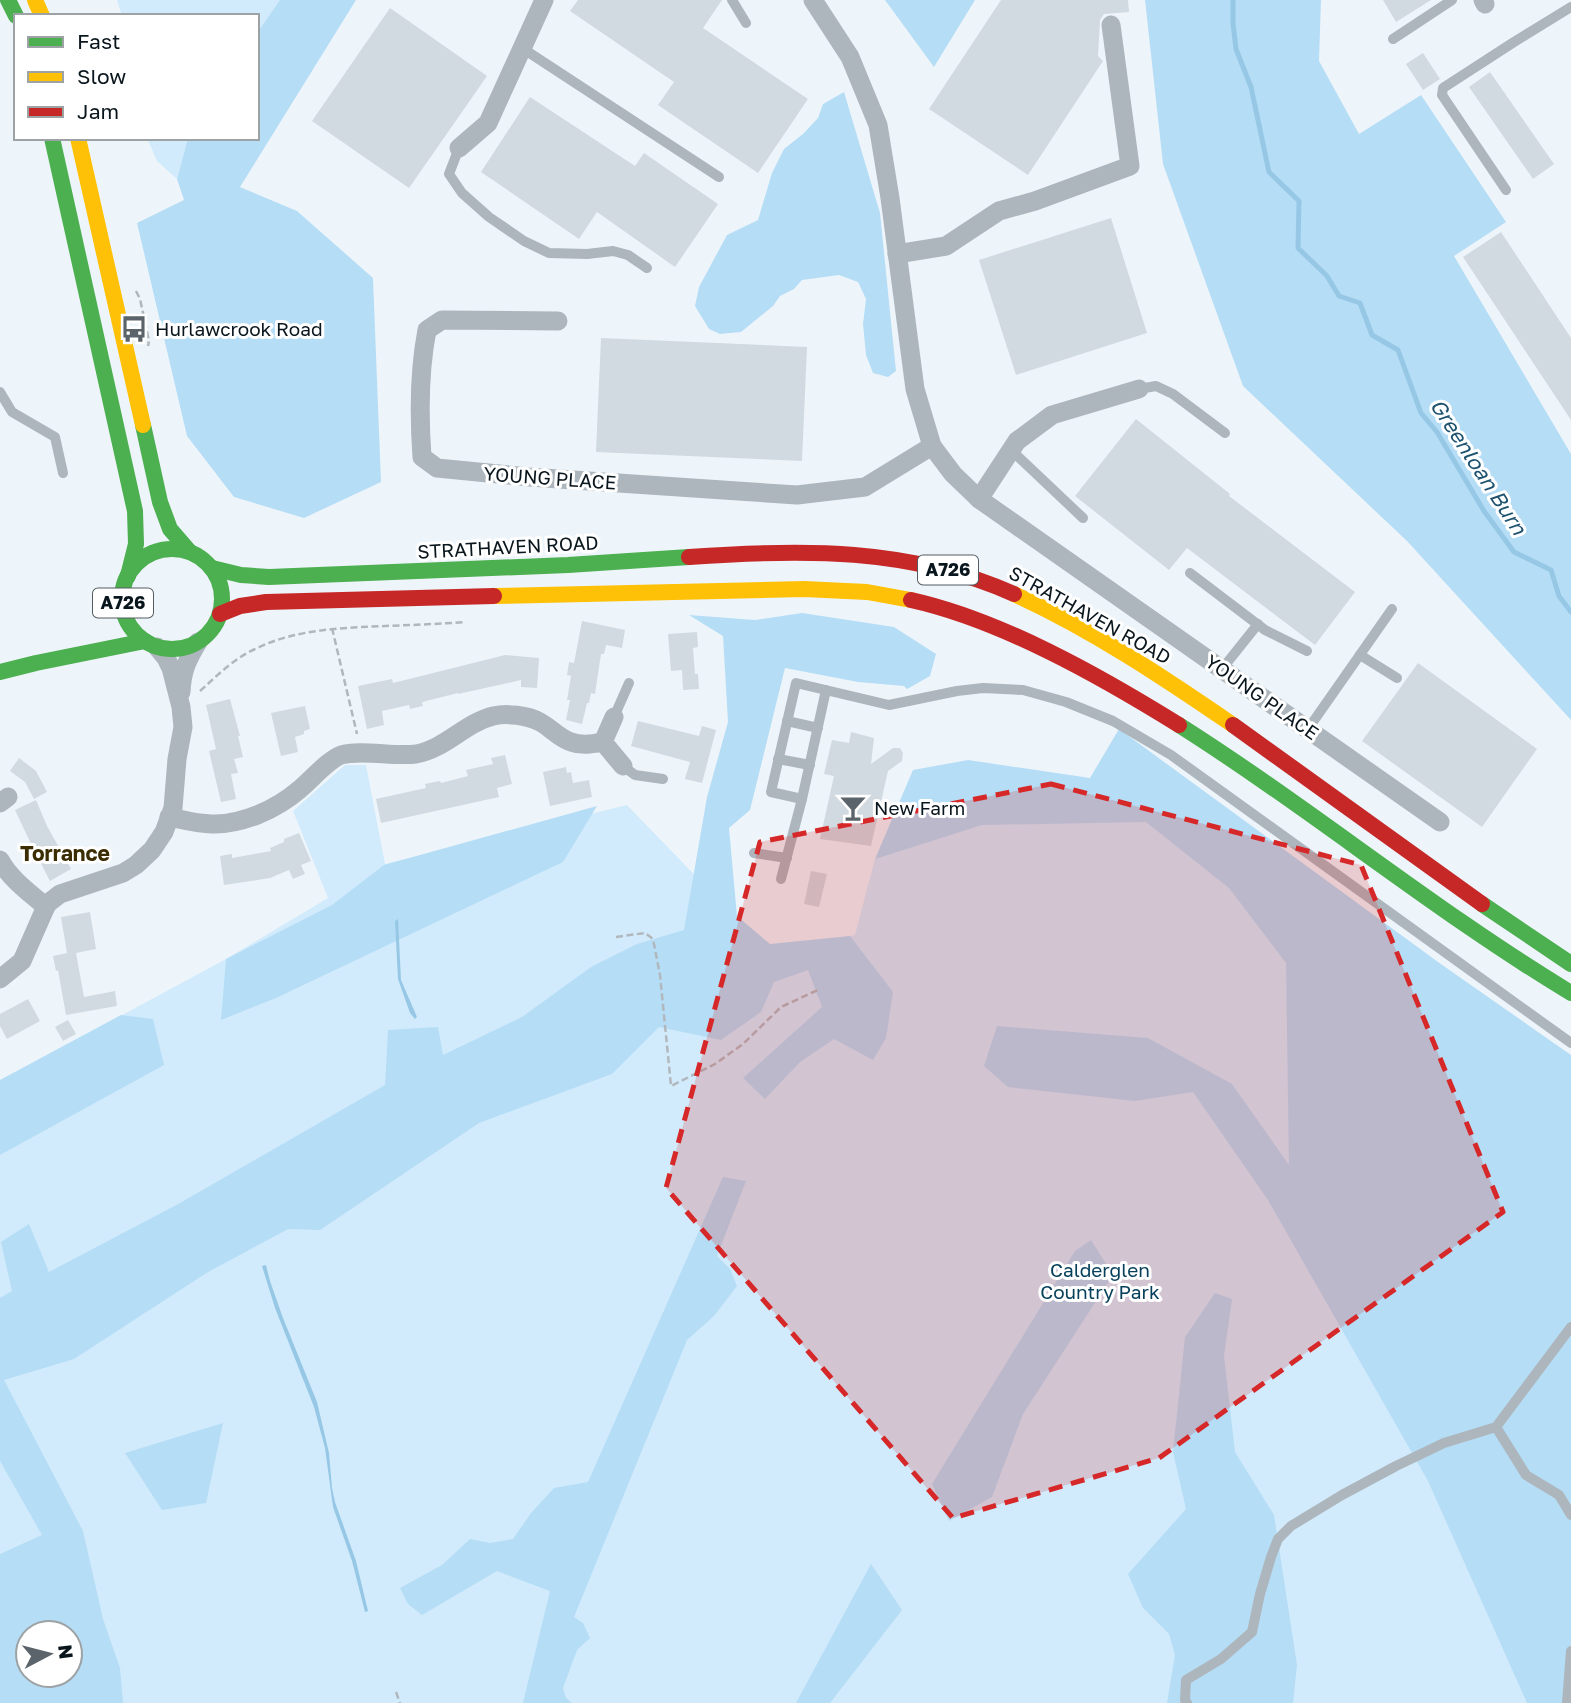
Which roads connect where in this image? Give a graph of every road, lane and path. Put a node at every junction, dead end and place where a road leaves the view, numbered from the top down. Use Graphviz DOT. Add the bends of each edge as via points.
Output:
graph roads {
  1 [pos="544,0"];
  2 [pos="732,0"];
  3 [pos="813,0"];
  4 [pos="1452,0"];
  5 [pos="1571,8"];
  6 [pos="746,23"];
  7 [pos="1111,25"];
  8 [pos="1394,39"];
  9 [pos="523,48"];
  10 [pos="52,140"];
  11 [pos="78,140"];
  12 [pos="459,148"];
  13 [pos="719,177"];
  14 [pos="1506,190"];
  15 [pos="898,254"];
  16 [pos="647,268"];
  17 [pos="134,287"];
  18 [pos="558,321"];
  19 [pos="147,352"];
  20 [pos="1139,389"];
  21 [pos="0,392"];
  22 [pos="1225,433"];
  23 [pos="932,446"];
  24 [pos="1011,450"];
  25 [pos="63,473"];
  26 [pos="979,499"];
  27 [pos="1083,518"];
  28 [pos="190,551"];
  29 [pos="212,568"];
  30 [pos="1190,573"];
  31 [pos="128,576"];
  32 [pos="1392,609"];
  33 [pos="124,610"];
  34 [pos="220,614"];
  35 [pos="466,622"];
  36 [pos="1258,624"];
  37 [pos="106,625"];
  38 [pos="332,628"];
  39 [pos="89,637"];
  40 [pos="198,642"];
  41 [pos="151,644"];
  42 [pos="1307,651"];
  43 [pos="1360,655"];
  44 [pos="36,663"];
  45 [pos="1222,669"];
  46 [pos="0,672"];
  47 [pos="1397,678"];
  48 [pos="629,683"];
  49 [pos="826,690"];
  50 [pos="181,707"];
  51 [pos="614,717"];
  52 [pos="787,721"];
  53 [pos="818,728"];
  54 [pos="1308,729"];
  55 [pos="603,743"];
  56 [pos="361,754"];
  57 [pos="779,759"];
  58 [pos="810,765"];
  59 [pos="623,766"];
  60 [pos="663,779"];
  61 [pos="802,799"];
  62 [pos="169,817"];
  63 [pos="1440,822"];
  64 [pos="754,852"];
  65 [pos="787,858"];
  66 [pos="0,860"];
  67 [pos="781,879"];
  68 [pos="46,907"];
  69 [pos="616,937"];
  70 [pos="1571,964"];
  71 [pos="0,978"];
  72 [pos="820,989"];
  73 [pos="1571,993"];
  74 [pos="1571,1043"];
  75 [pos="1571,1327"];
  76 [pos="1496,1427"];
  77 [pos="1571,1515"];
  78 [pos="1571,1651"];
  79 [pos="396,1692"];
  80 [pos="400,1703"];
  81 [pos="1187,1703"];
  82 [pos="1566,1703"];
  1 -- 9 [label="street"];
  2 -- 6 [label="lane"];
  3 -- 15 [label="street, YOUNG PLACE" via="850,57 878,125"];
  4 -- 8 [label="lane"];
  5 -- 14 [label="lane" via="1443,88 1442,95"];
  7 -- 15 [label="street" via="1129,166 999,211 946,246"];
  9 -- 12 [label="street" via="488,123"];
  9 -- 13 [label="lane"];
  10 -- 31 [label="main road" via="135,511 136,550"];
  11 -- 28 [label="main road" via="160,502 170,529"];
  12 -- 16 [label="lane" via="449,174 455,184 489,217 524,241 549,253 613,251"];
  15 -- 23 [label="street, YOUNG PLACE" via="915,389"];
  17 -- 19 [label="path" via="147,330"];
  18 -- 23 [label="street, YOUNG PLACE" via="442,320 427,330 422,457 437,468 797,495 865,487"];
  20 -- 22 [label="lane" via="1156,386 1173,394"];
  20 -- 24 [label="street" via="1052,415"];
  21 -- 25 [label="lane" via="12,412 55,437"];
  23 -- 26 [label="street, YOUNG PLACE"];
  24 -- 26 [label="street"];
  24 -- 27 [label="lane"];
  26 -- 45 [label="street, YOUNG PLACE"];
  28 -- 29 [label="main road, A726"];
  28 -- 31 [label="main road, A726" via="154,552 138,562"];
  29 -- 34 [label="main road" via="223,594"];
  29 -- 70 [label="main road, STRATHAVEN ROAD / A726" via="269,577 476,571 804,552 890,557 951,570 1032,603 1181,689"];
  30 -- 36 [label="lane"];
  31 -- 33 [label="main road, A726"];
  32 -- 43 [label="lane"];
  33 -- 37 [label="main road, A726"];
  33 -- 41 [label="main road, A726" via="131,628"];
  34 -- 40 [label="main road" via="212,630"];
  34 -- 73 [label="main road, A726" via="266,602 791,589 892,596 937,607 984,622 1128,694"];
  35 -- 38 [label="path"];
  36 -- 42 [label="lane"];
  36 -- 45 [label="lane"];
  38 -- 50 [label="path" via="254,649"];
  38 -- 56 [label="path"];
  39 -- 44 [label="main road, A726"];
  40 -- 41 [label="main road, A726" via="171,649"];
  40 -- 50 [label="street" via="181,680"];
  41 -- 44 [label="main road, A726"];
  41 -- 50 [label="street" via="166,658"];
  43 -- 47 [label="lane"];
  43 -- 54 [label="lane"];
  44 -- 46 [label="main road, A726"];
  45 -- 54 [label="street, YOUNG PLACE"];
  48 -- 51 [label="lane"];
  49 -- 52 [label="lane" via="796,683"];
  49 -- 53 [label="lane"];
  49 -- 74 [label="lane" via="889,705 983,688 1023,690 1113,721 1196,773"];
  50 -- 62 [label="street" via="183,727"];
  51 -- 55 [label="street"];
  52 -- 53 [label="lane"];
  52 -- 57 [label="lane"];
  53 -- 58 [label="lane"];
  54 -- 63 [label="street, YOUNG PLACE"];
  55 -- 56 [label="street" via="573,743 538,721 496,715 424,752"];
  55 -- 59 [label="street"];
  56 -- 62 [label="street" via="340,755 285,801 241,821 209,824"];
  57 -- 58 [label="lane"];
  57 -- 61 [label="lane" via="771,792"];
  58 -- 61 [label="lane"];
  59 -- 60 [label="lane" via="635,775"];
  61 -- 65 [label="lane"];
  62 -- 68 [label="street" via="152,850 136,864 123,873 60,894"];
  64 -- 65 [label="lane"];
  65 -- 67 [label="lane"];
  66 -- 68 [label="street"];
  68 -- 71 [label="street" via="22,961"];
  69 -- 72 [label="path" via="645,933 653,939 671,1086 743,1044 781,1007"];
  75 -- 76 [label="lane"];
  76 -- 77 [label="lane" via="1526,1475 1559,1495"];
  76 -- 81 [label="lane" via="1420,1454 1291,1526 1278,1539 1271,1557 1252,1632 1221,1659 1186,1680"];
  78 -- 82 [label="lane"];
  79 -- 80 [label="path"];
}
